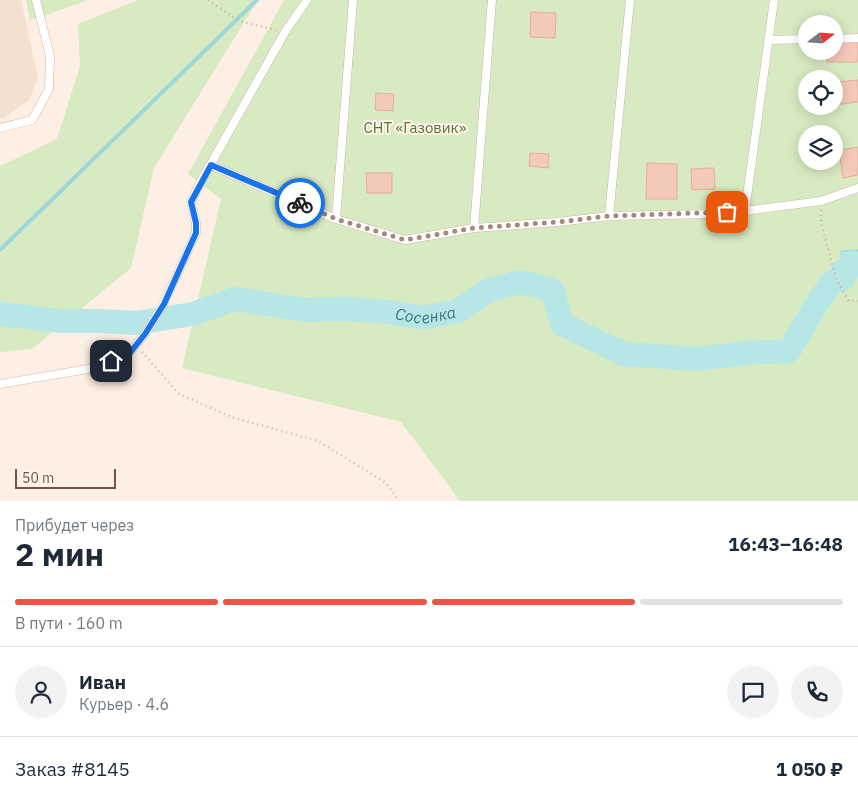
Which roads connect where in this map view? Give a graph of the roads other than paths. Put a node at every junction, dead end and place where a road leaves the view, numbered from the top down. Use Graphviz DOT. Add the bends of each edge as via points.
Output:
graph roads {
  1 [pos="36,0"];
  2 [pos="307,0"];
  3 [pos="353,0"];
  4 [pos="492,0"];
  5 [pos="630,0"];
  6 [pos="774,0"];
  7 [pos="858,38"];
  8 [pos="798,39"];
  9 [pos="843,39"];
  10 [pos="769,40"];
  11 [pos="0,128"];
  12 [pos="211,165"];
  13 [pos="858,188"];
  14 [pos="745,211"];
  15 [pos="609,216"];
  16 [pos="336,219"];
  17 [pos="474,228"];
  18 [pos="0,384"];
  1 -- 11 [label="lane" via="50,56 49,90 32,120"];
  2 -- 12 [label="lane" via="284,32"];
  3 -- 16 [label="lane"];
  4 -- 17 [label="lane"];
  5 -- 15 [label="lane"];
  6 -- 10 [label="lane"];
  7 -- 9 [label="lane"];
  8 -- 10 [label="lane"];
  10 -- 14 [label="lane"];
  12 -- 16 [label="lane"];
  12 -- 18 [label="lane" via="191,202 196,233 164,304 129,354 94,368"];
  13 -- 14 [label="lane" via="821,201"];
  14 -- 15 [label="lane"];
  15 -- 17 [label="lane"];
  16 -- 17 [label="lane" via="405,240"];
}
